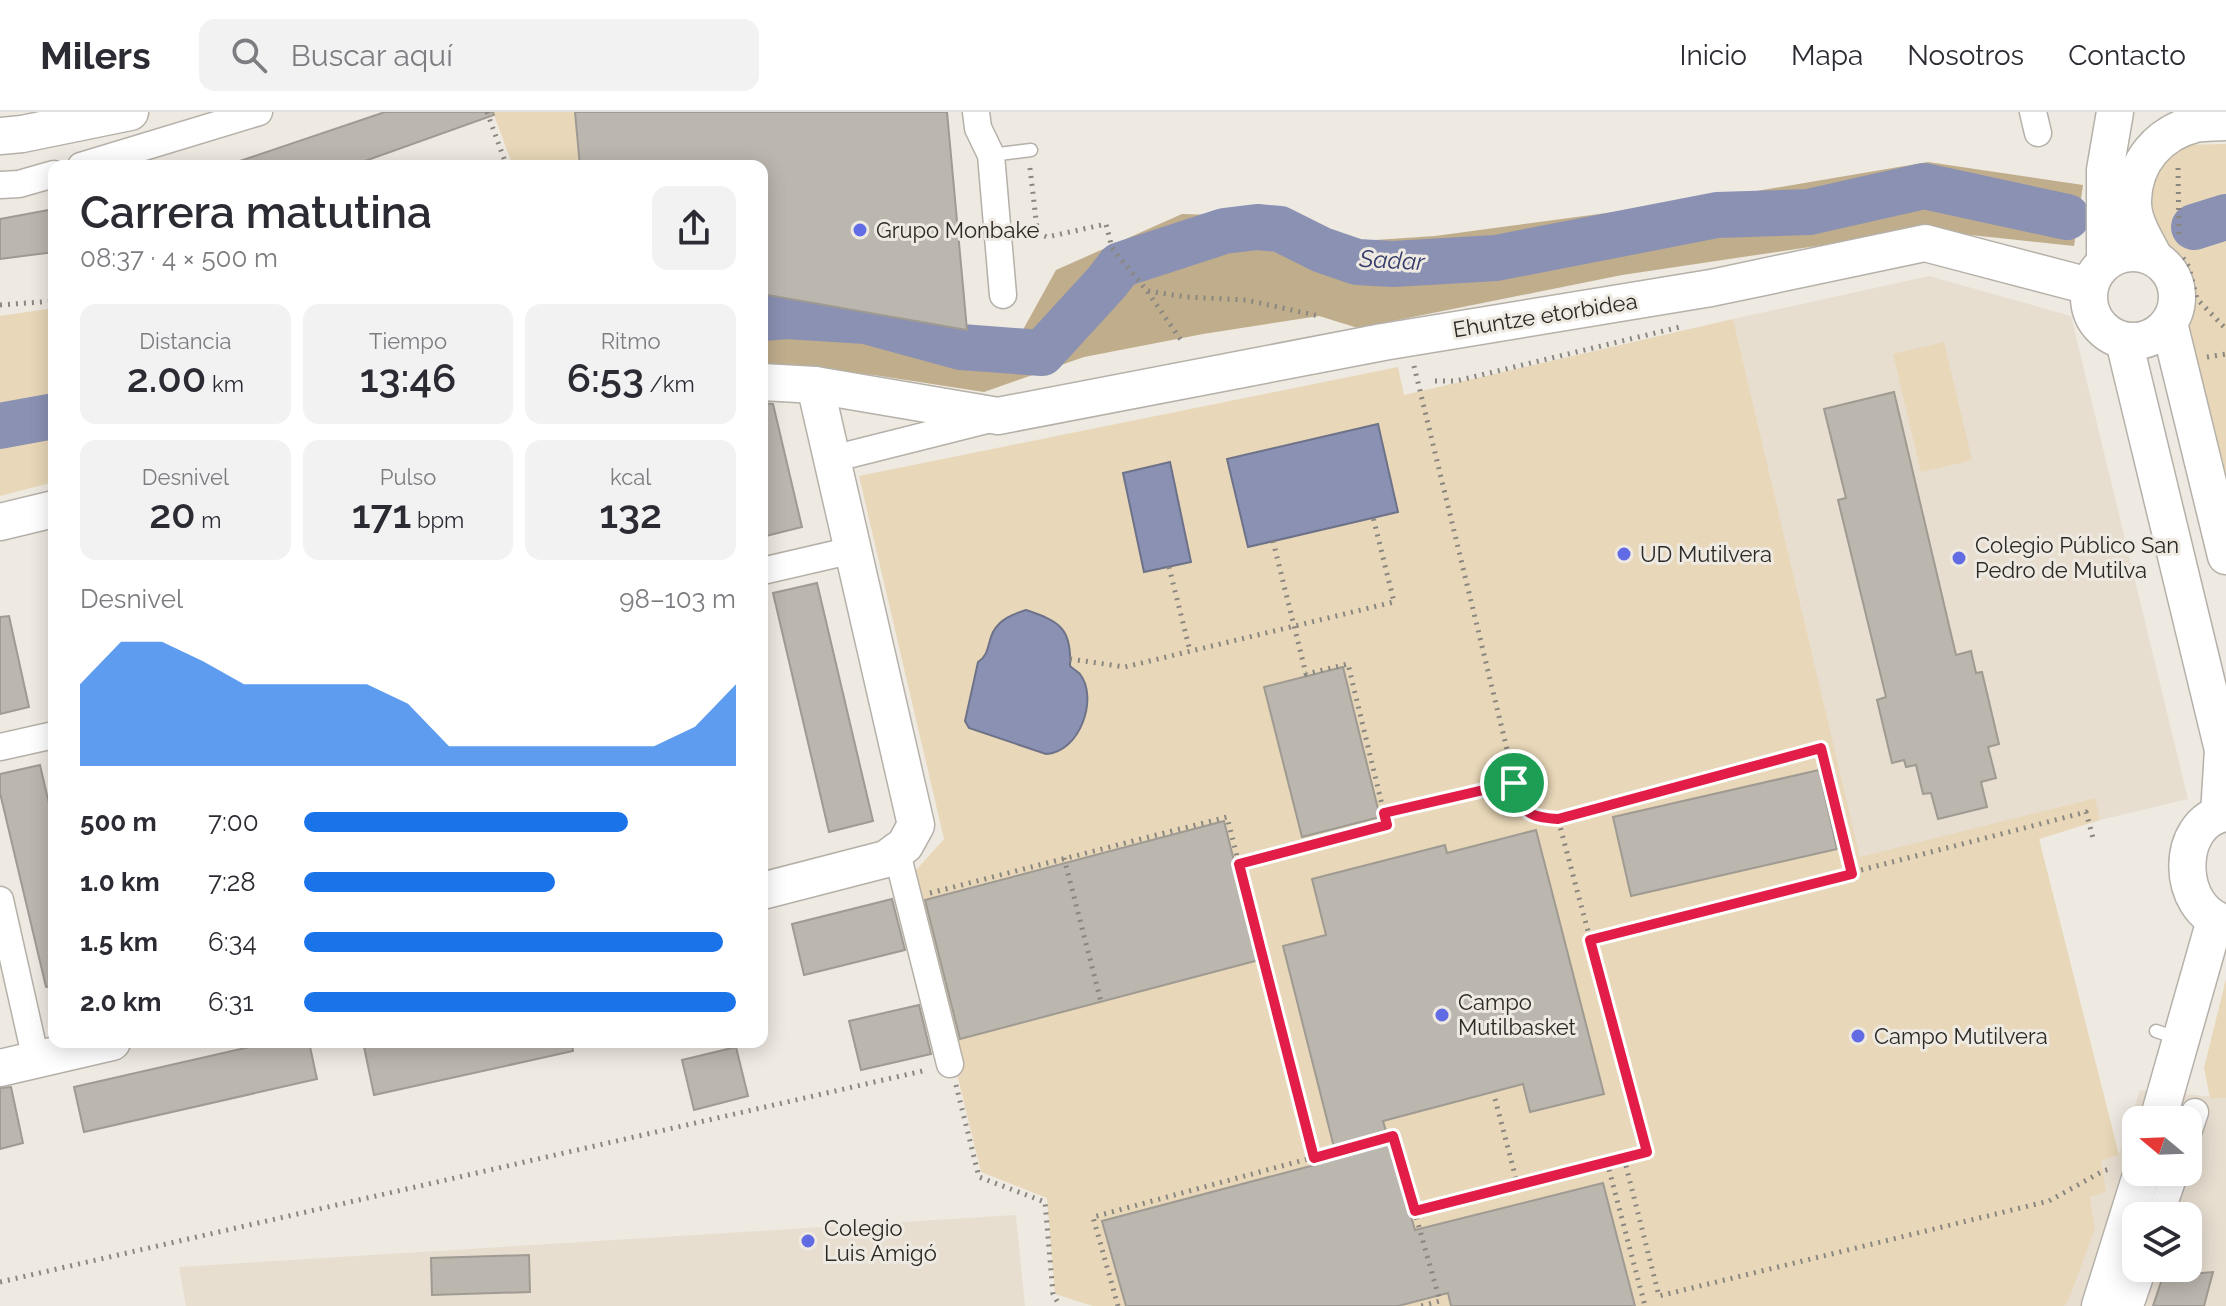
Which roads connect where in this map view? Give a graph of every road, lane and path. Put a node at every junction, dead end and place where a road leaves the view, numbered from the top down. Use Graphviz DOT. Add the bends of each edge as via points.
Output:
graph roads {
  1 [pos="130,112"];
  2 [pos="259,112"];
  3 [pos="487,112"];
  4 [pos="976,112"];
  5 [pos="2115,112"];
  6 [pos="2226,122"];
  7 [pos="0,136"];
  8 [pos="1030,150"];
  9 [pos="2178,153"];
  10 [pos="991,155"];
  11 [pos="101,160"];
  12 [pos="505,160"];
  13 [pos="48,176"];
  14 [pos="0,185"];
  15 [pos="2171,250"];
  16 [pos="2097,274"];
  17 [pos="1147,291"];
  18 [pos="1003,295"];
  19 [pos="48,301"];
  20 [pos="0,305"];
  21 [pos="1319,316"];
  22 [pos="1695,323"];
  23 [pos="2169,323"];
  24 [pos="2226,329"];
  25 [pos="2124,341"];
  26 [pos="1183,343"];
  27 [pos="1412,357"];
  28 [pos="1435,381"];
  29 [pos="768,382"];
  30 [pos="815,385"];
  31 [pos="998,416"];
  32 [pos="832,459"];
  33 [pos="2218,488"];
  34 [pos="48,510"];
  35 [pos="1373,517"];
  36 [pos="0,522"];
  37 [pos="1273,541"];
  38 [pos="853,550"];
  39 [pos="2226,556"];
  40 [pos="1169,567"];
  41 [pos="768,570"];
  42 [pos="1293,625"];
  43 [pos="1190,651"];
  44 [pos="1070,659"];
  45 [pos="48,736"];
  46 [pos="0,747"];
  47 [pos="1514,783"];
  48 [pos="1384,813"];
  49 [pos="2222,814"];
  50 [pos="1558,819"];
  51 [pos="2093,838"];
  52 [pos="901,849"];
  53 [pos="1064,858"];
  54 [pos="1239,864"];
  55 [pos="1852,874"];
  56 [pos="768,884"];
  57 [pos="926,894"];
  58 [pos="0,900"];
  59 [pos="2221,922"];
  60 [pos="1590,940"];
  61 [pos="1101,1002"];
  62 [pos="87,1048"];
  63 [pos="36,1060"];
  64 [pos="950,1064"];
  65 [pos="0,1068"];
  66 [pos="1495,1099"];
  67 [pos="2160,1106"];
  68 [pos="1314,1158"];
  69 [pos="1624,1158"];
  70 [pos="1607,1162"];
  71 [pos="2122,1170"];
  72 [pos="1518,1186"];
  73 [pos="2127,1186"];
  74 [pos="1415,1211"];
  75 [pos="0,1282"];
  76 [pos="2138,1282"];
  77 [pos="1441,1304"];
  78 [pos="1060,1306"];
  79 [pos="1118,1306"];
  80 [pos="1421,1306"];
  81 [pos="1645,1306"];
  82 [pos="2100,1306"];
  83 [pos="2130,1306"];
  1 -- 7 [label="street"];
  2 -- 11 [label="street"];
  3 -- 12 [label="path"];
  4 -- 10 [label="street"];
  5 -- 16 [label="street"];
  6 -- 15 [label="street" via="2195,124 2157,142 2139,168 2132,201 2140,232"];
  8 -- 10 [label="lane"];
  8 -- 17 [label="path" via="1040,234 1047,237 1106,224 1112,248"];
  9 -- 15 [label="path"];
  10 -- 18 [label="street"];
  13 -- 14 [label="street"];
  15 -- 16 [label="street" via="2128,252"];
  15 -- 23 [label="street" via="2167,268 2177,301"];
  15 -- 24 [label="path" via="2189,267 2197,299"];
  16 -- 25 [label="street" via="2089,305 2095,322"];
  16 -- 31 [label="street, Ehuntze etorbidea" via="1925,243 1711,288 1383,342"];
  17 -- 21 [label="path" via="1246,300"];
  17 -- 26 [label="path"];
  19 -- 20 [label="path"];
  22 -- 28 [label="path, Ehuntze etorbidea" via="1456,381"];
  23 -- 25 [label="street" via="2150,338"];
  23 -- 33 [label="street"];
  25 -- 49 [label="street" via="2223,750"];
  27 -- 47 [label="path"];
  29 -- 30 [label="street, Ehuntze etorbidea"];
  30 -- 31 [label="street, Ehuntze etorbidea"];
  30 -- 32 [label="street"];
  31 -- 32 [label="street, Ehuntze etorbidea"];
  32 -- 38 [label="street"];
  33 -- 39 [label="street"];
  34 -- 36 [label="street"];
  35 -- 42 [label="path" via="1394,602"];
  37 -- 42 [label="path"];
  38 -- 41 [label="street"];
  38 -- 52 [label="street" via="916,825"];
  40 -- 43 [label="path"];
  42 -- 43 [label="path"];
  42 -- 48 [label="path" via="1306,674 1348,664"];
  43 -- 44 [label="path" via="1125,667"];
  45 -- 46 [label="street"];
  47 -- 48 [label="path"];
  47 -- 50 [label="path" via="1521,807 1536,818"];
  48 -- 54 [label="path" via="1387,825"];
  49 -- 59 [label="street" via="2199,830 2186,858 2189,889 2202,909"];
  50 -- 55 [label="path" via="1821,748"];
  50 -- 60 [label="path"];
  51 -- 55 [label="path" via="2086,812"];
  52 -- 56 [label="street" via="886,859"];
  52 -- 64 [label="street"];
  53 -- 54 [label="path" via="1227,817"];
  53 -- 57 [label="path"];
  53 -- 61 [label="path"];
  54 -- 68 [label="path"];
  55 -- 60 [label="path"];
  58 -- 63 [label="street"];
  59 -- 67 [label="street" via="2170,1035"];
  60 -- 69 [label="path" via="1647,1152"];
  62 -- 63 [label="street"];
  63 -- 65 [label="street"];
  64 -- 75 [label="path"];
  64 -- 78 [label="path" via="979,1177 1045,1202 1053,1294"];
  66 -- 72 [label="path"];
  68 -- 74 [label="path" via="1393,1136"];
  68 -- 79 [label="path" via="1093,1217"];
  69 -- 70 [label="path"];
  69 -- 71 [label="path" via="1659,1296 2049,1201 2103,1171"];
  70 -- 72 [label="path"];
  70 -- 81 [label="path"];
  72 -- 74 [label="path"];
  73 -- 82 [label="street"];
  74 -- 77 [label="path"];
  76 -- 83 [label="street"];
  77 -- 80 [label="path"];
}
